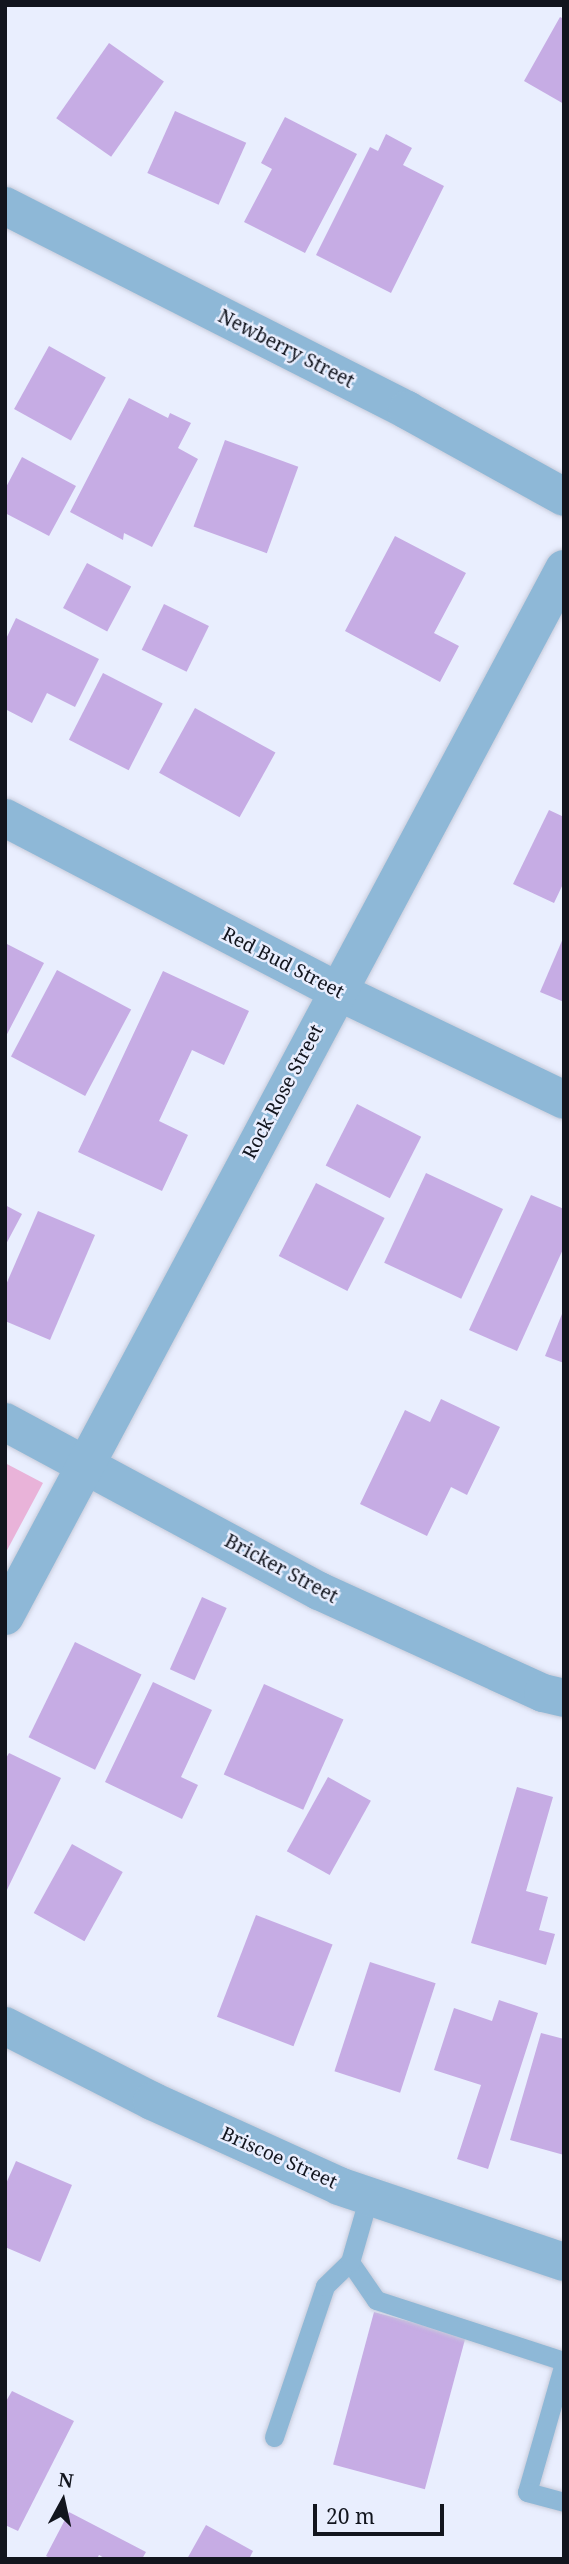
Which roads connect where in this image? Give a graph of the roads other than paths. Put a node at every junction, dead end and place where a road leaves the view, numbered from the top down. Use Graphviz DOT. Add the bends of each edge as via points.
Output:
graph roads {
  1 [pos="5,206"];
  2 [pos="564,497"];
  3 [pos="564,569"];
  4 [pos="5,818"];
  5 [pos="337,991"];
  6 [pos="564,1100"];
  7 [pos="5,1422"];
  8 [pos="84,1463"];
  9 [pos="5,1616"];
  10 [pos="564,1698"];
  11 [pos="5,2026"];
  12 [pos="369,2196"];
  13 [pos="351,2262"];
  14 [pos="564,2262"];
  15 [pos="564,2362"];
  16 [pos="555,2428"];
  17 [pos="274,2437"];
  18 [pos="564,2502"];
  1 -- 2 [label="street, Newberry Street" via="407,410"];
  3 -- 5 [label="street, Rock Rose Street"];
  4 -- 5 [label="street, Red Bud Street"];
  5 -- 6 [label="street, Red Bud Street"];
  5 -- 8 [label="street, Rock Rose Street"];
  7 -- 8 [label="street, Bricker Street"];
  8 -- 9 [label="street, Rock Rose Street"];
  8 -- 10 [label="street, Bricker Street" via="319,1591 543,1693"];
  11 -- 12 [label="street, Briscoe Street" via="152,2101"];
  12 -- 13 [label="lane"];
  12 -- 14 [label="street, Briscoe Street"];
  13 -- 15 [label="lane" via="376,2300"];
  13 -- 17 [label="lane" via="325,2286"];
  15 -- 16 [label="lane"];
  16 -- 18 [label="lane" via="527,2493"];
}
